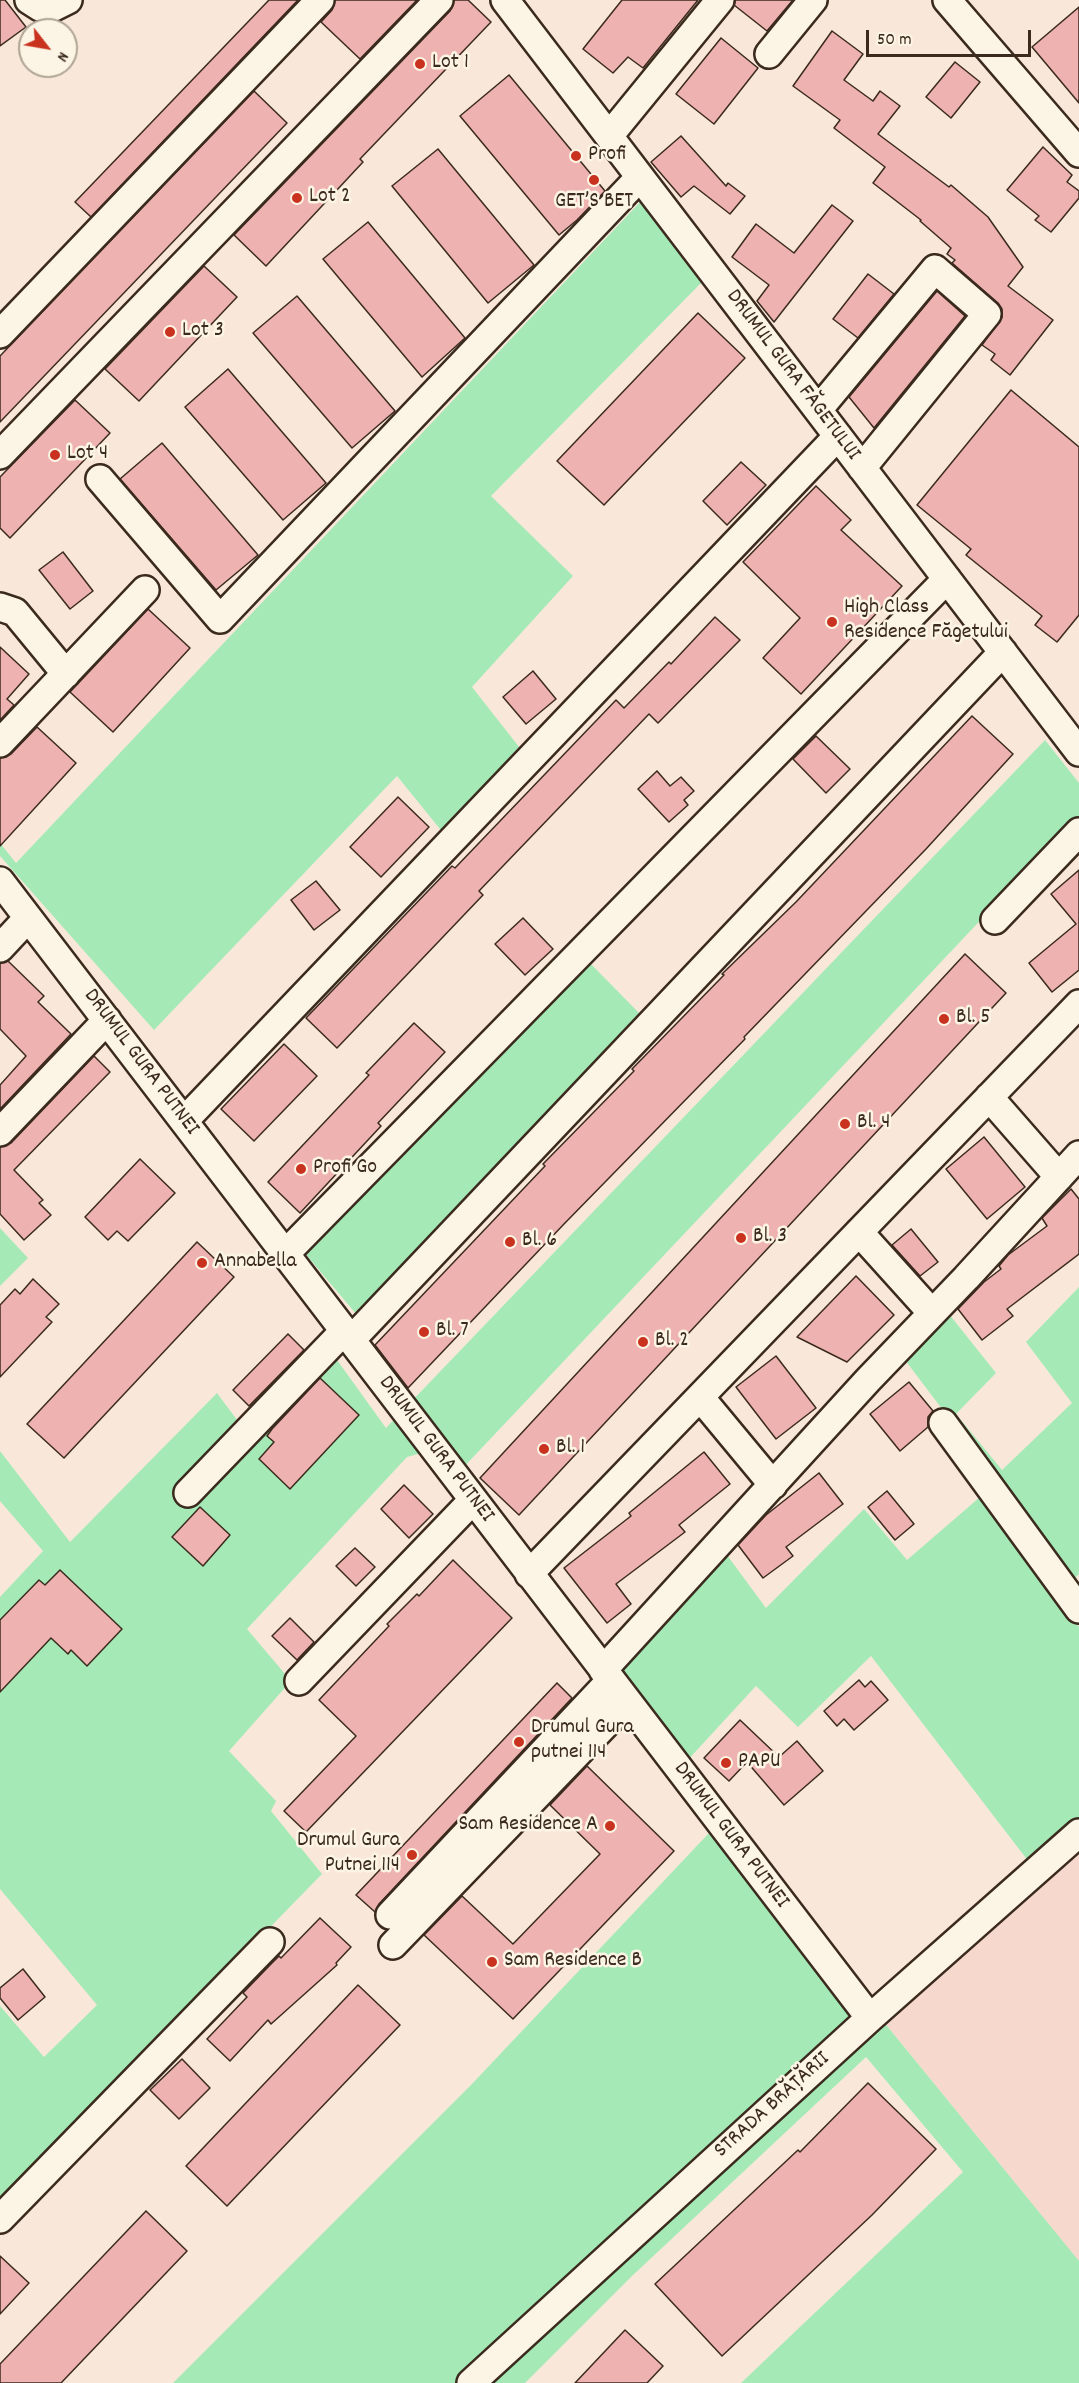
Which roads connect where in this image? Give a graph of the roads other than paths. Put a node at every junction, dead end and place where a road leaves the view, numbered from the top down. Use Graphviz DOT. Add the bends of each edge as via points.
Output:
graph roads {
  1 [pos="29,0"];
  2 [pos="68,0"];
  3 [pos="320,0"];
  4 [pos="439,0"];
  5 [pos="505,0"];
  6 [pos="720,0"];
  7 [pos="813,0"];
  8 [pos="947,0"];
  9 [pos="769,54"];
  10 [pos="1070,125"];
  11 [pos="609,136"];
  12 [pos="1079,153"];
  13 [pos="640,177"];
  14 [pos="0,334"];
  15 [pos="818,410"];
  16 [pos="838,436"];
  17 [pos="0,455"];
  18 [pos="862,468"];
  19 [pos="100,479"];
  20 [pos="947,579"];
  21 [pos="145,590"];
  22 [pos="0,607"];
  23 [pos="1003,652"];
  24 [pos="66,674"];
  25 [pos="0,744"];
  26 [pos="1079,752"];
  27 [pos="1079,832"];
  28 [pos="0,881"];
  29 [pos="28,918"];
  30 [pos="995,920"];
  31 [pos="0,948"];
  32 [pos="1079,1004"];
  33 [pos="106,1020"];
  34 [pos="989,1097"];
  35 [pos="184,1121"];
  36 [pos="0,1132"];
  37 [pos="1079,1155"];
  38 [pos="1059,1178"];
  39 [pos="859,1232"];
  40 [pos="285,1254"];
  41 [pos="932,1313"];
  42 [pos="347,1335"];
  43 [pos="700,1398"];
  44 [pos="943,1423"];
  45 [pos="773,1485"];
  46 [pos="188,1493"];
  47 [pos="473,1500"];
  48 [pos="529,1574"];
  49 [pos="1079,1609"];
  50 [pos="607,1675"];
  51 [pos="299,1681"];
  52 [pos="627,1702"];
  53 [pos="1079,1833"];
  54 [pos="390,1915"];
  55 [pos="270,1942"];
  56 [pos="393,1945"];
  57 [pos="870,2018"];
  58 [pos="0,2219"];
  59 [pos="471,2383"];
  1 -- 2 [label="street" via="52,8"];
  3 -- 14 [label="street"];
  4 -- 17 [label="street"];
  5 -- 11 [label="street, DRUMUL GURA FĂGETULUI"];
  6 -- 11 [label="street"];
  7 -- 9 [label="street"];
  8 -- 10 [label="street"];
  10 -- 12 [label="street"];
  11 -- 13 [label="street, DRUMUL GURA FĂGETULUI"];
  13 -- 15 [label="street, DRUMUL GURA FĂGETULUI"];
  13 -- 19 [label="street" via="220,619"];
  15 -- 16 [label="street, DRUMUL GURA FĂGETULUI"];
  15 -- 18 [label="street" via="935,269 987,314"];
  16 -- 18 [label="street, DRUMUL GURA FĂGETULUI"];
  16 -- 35 [label="street"];
  18 -- 20 [label="street, DRUMUL GURA FĂGETULUI"];
  20 -- 23 [label="street, DRUMUL GURA FĂGETULUI"];
  20 -- 40 [label="street"];
  21 -- 24 [label="street"];
  22 -- 24 [label="street" via="15,612"];
  23 -- 26 [label="street, DRUMUL GURA FĂGETULUI"];
  23 -- 42 [label="street"];
  24 -- 25 [label="street"];
  27 -- 30 [label="street"];
  28 -- 29 [label="street, DRUMUL GURA PUTNEI"];
  29 -- 31 [label="street"];
  29 -- 33 [label="street, DRUMUL GURA PUTNEI"];
  32 -- 34 [label="street"];
  33 -- 35 [label="street, DRUMUL GURA PUTNEI"];
  33 -- 36 [label="street"];
  34 -- 38 [label="street"];
  34 -- 39 [label="street"];
  35 -- 40 [label="street, DRUMUL GURA PUTNEI"];
  37 -- 38 [label="street"];
  38 -- 41 [label="street"];
  39 -- 41 [label="street"];
  39 -- 43 [label="street"];
  40 -- 42 [label="street, DRUMUL GURA PUTNEI"];
  41 -- 45 [label="street"];
  42 -- 46 [label="street"];
  42 -- 47 [label="street, DRUMUL GURA PUTNEI"];
  43 -- 45 [label="street"];
  43 -- 48 [label="street"];
  44 -- 49 [label="street"];
  45 -- 50 [label="street"];
  47 -- 48 [label="street, DRUMUL GURA PUTNEI"];
  47 -- 51 [label="street"];
  48 -- 50 [label="street, DRUMUL GURA PUTNEI"];
  50 -- 52 [label="street, DRUMUL GURA PUTNEI"];
  50 -- 54 [label="street"];
  52 -- 56 [label="street"];
  52 -- 57 [label="street, DRUMUL GURA PUTNEI"];
  53 -- 57 [label="street, STRADA BRĂȚĂRII"];
  55 -- 58 [label="street"];
  57 -- 59 [label="street, STRADA BRĂȚĂRII"];
}
